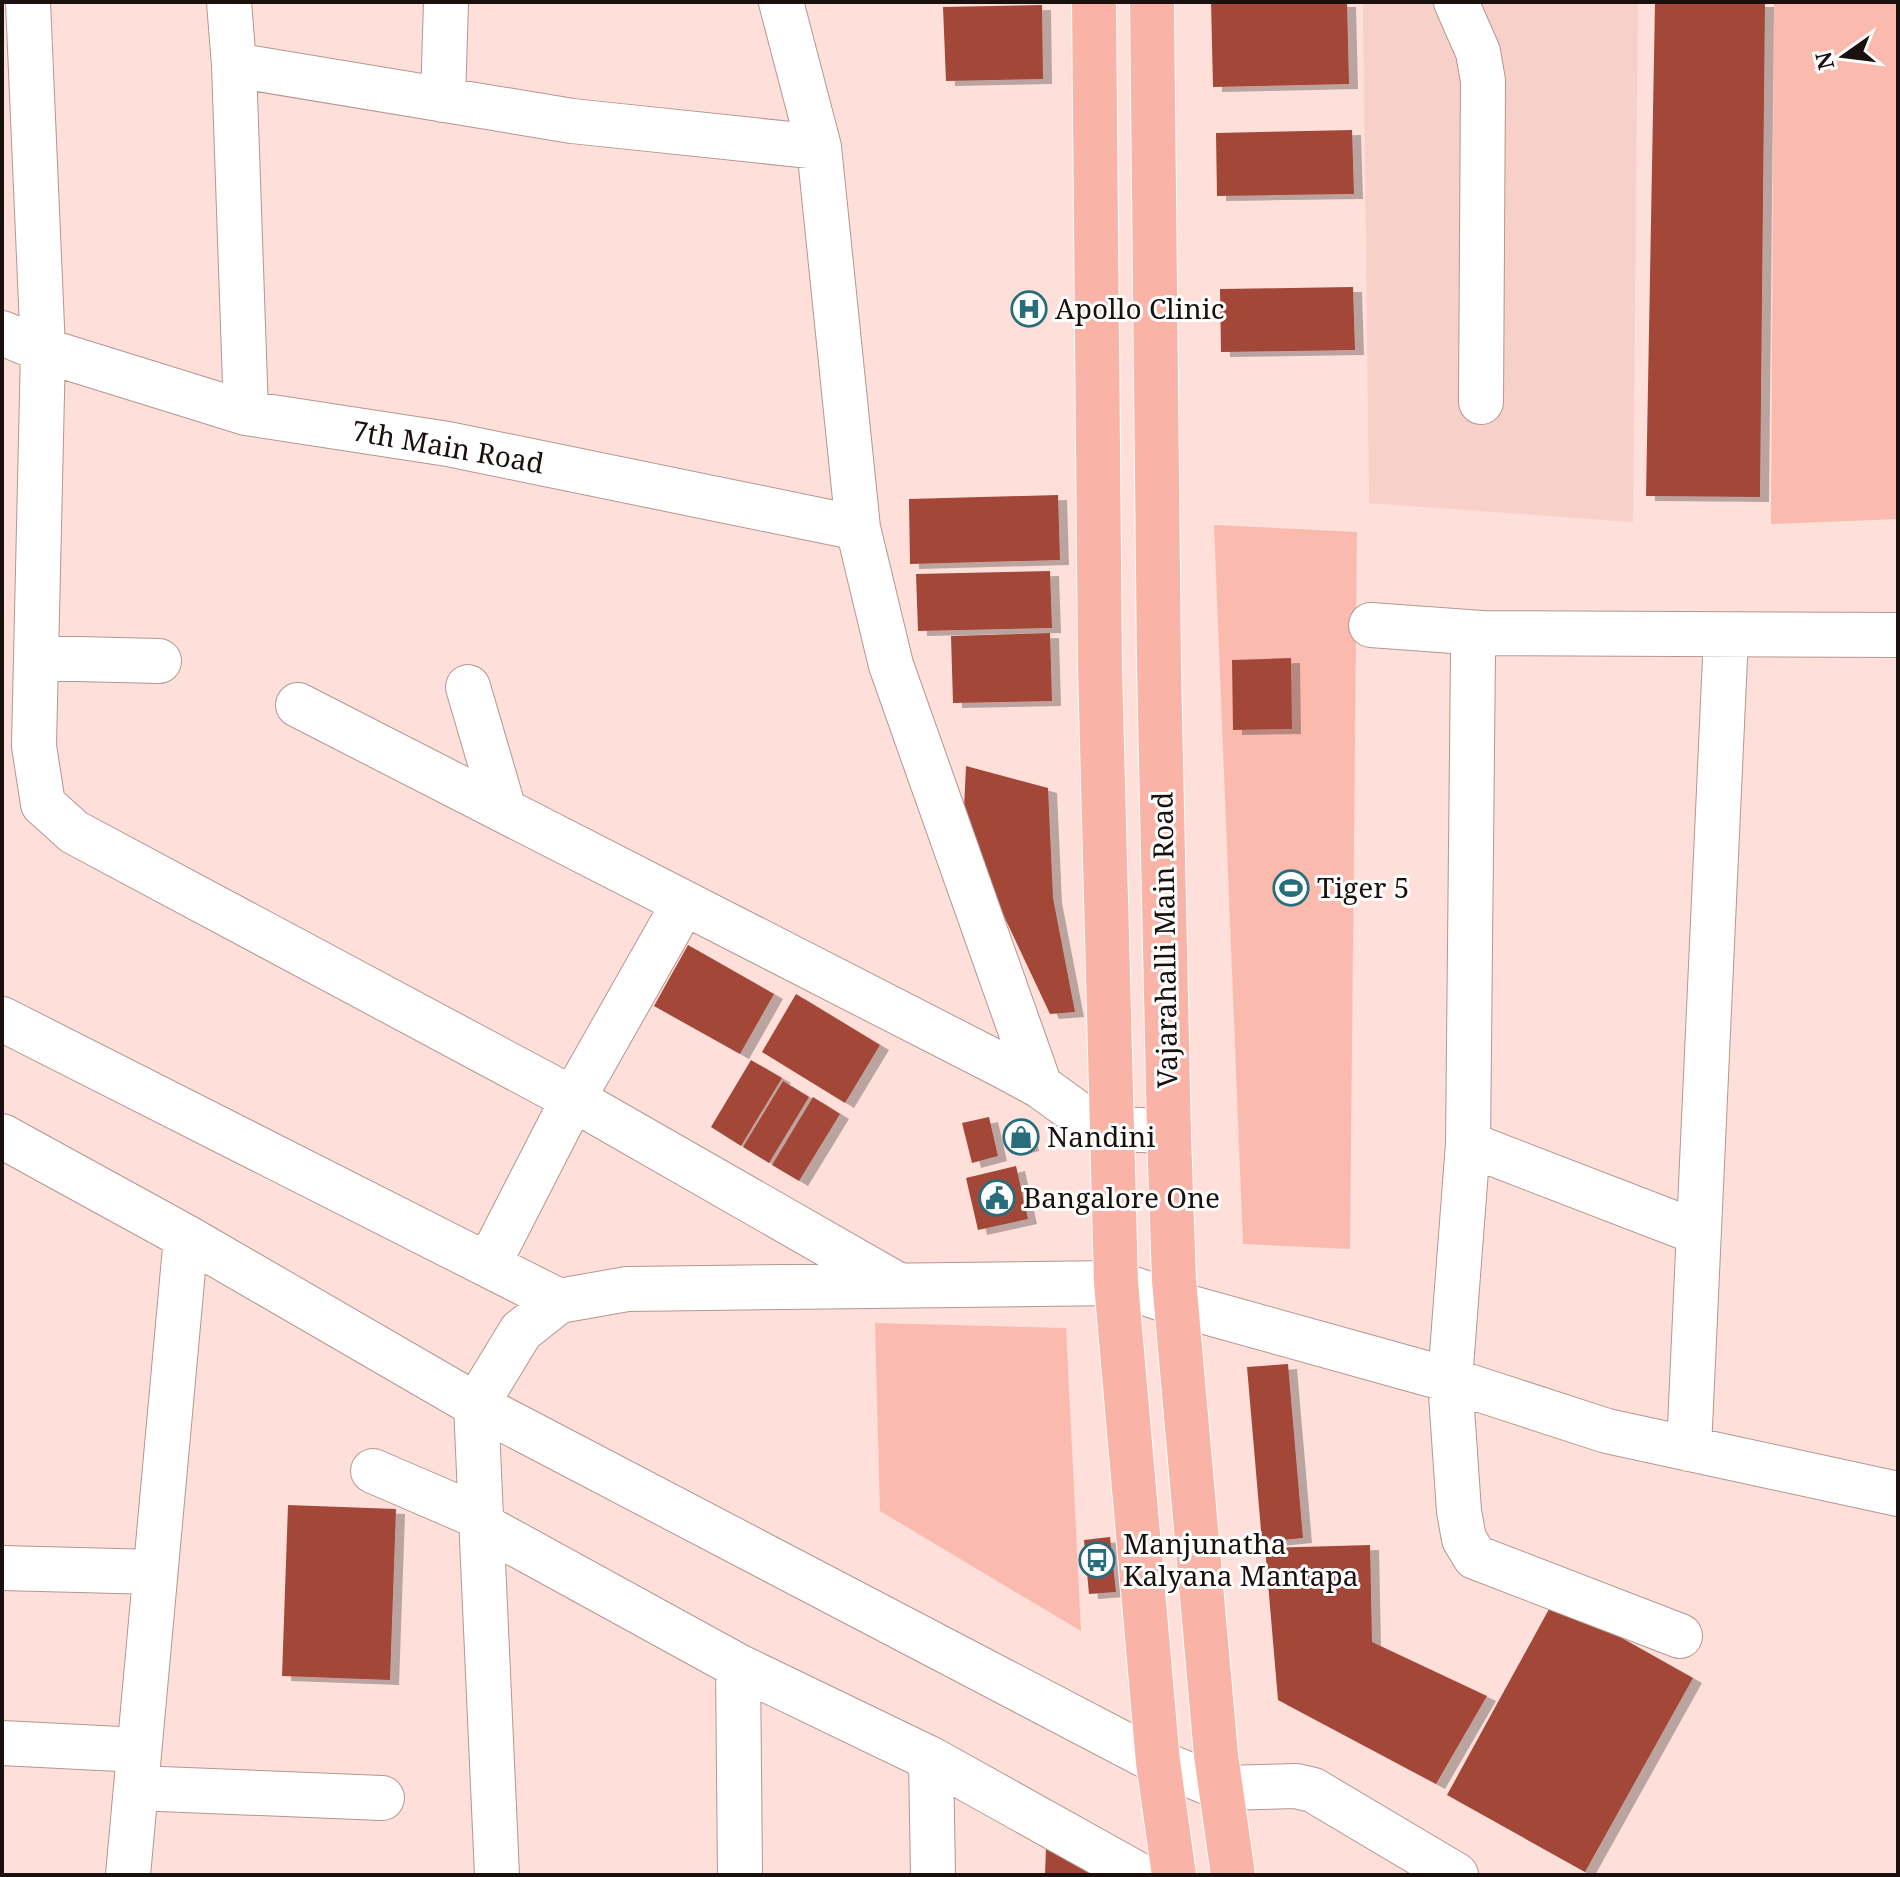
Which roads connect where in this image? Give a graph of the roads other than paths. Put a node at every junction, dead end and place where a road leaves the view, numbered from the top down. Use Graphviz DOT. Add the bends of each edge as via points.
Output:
graph roads {
  1 [pos="28,2"];
  2 [pos="229,2"];
  3 [pos="446,2"];
  4 [pos="781,2"];
  5 [pos="1094,2"];
  6 [pos="1152,2"];
  7 [pos="1456,2"];
  8 [pos="16,48"];
  9 [pos="234,65"];
  10 [pos="443,100"];
  11 [pos="819,147"];
  12 [pos="2,333"];
  13 [pos="43,350"];
  14 [pos="1481,402"];
  15 [pos="246,413"];
  16 [pos="858,528"];
  17 [pos="1371,625"];
  18 [pos="1481,633"];
  19 [pos="1898,635"];
  20 [pos="1726,636"];
  21 [pos="36,658"];
  22 [pos="159,661"];
  23 [pos="468,687"];
  24 [pos="298,705"];
  25 [pos="504,810"];
  26 [pos="684,903"];
  27 [pos="2,1019"];
  28 [pos="1040,1086"];
  29 [pos="573,1099"];
  30 [pos="1112,1129"];
  31 [pos="1169,1131"];
  32 [pos="2,1136"];
  33 [pos="1468,1144"];
  34 [pos="1699,1233"];
  35 [pos="186,1237"];
  36 [pos="488,1265"];
  37 [pos="1116,1283"];
  38 [pos="900,1286"];
  39 [pos="559,1301"];
  40 [pos="1177,1304"];
  41 [pos="1450,1380"];
  42 [pos="476,1405"];
  43 [pos="1689,1449"];
  44 [pos="373,1471"];
  45 [pos="1898,1494"];
  46 [pos="482,1522"];
  47 [pos="2,1568"];
  48 [pos="155,1572"];
  49 [pos="1680,1636"];
  50 [pos="738,1666"];
  51 [pos="2,1743"];
  52 [pos="931,1759"];
  53 [pos="1158,1762"];
  54 [pos="138,1769"];
  55 [pos="1221,1788"];
  56 [pos="382,1798"];
  57 [pos="128,1875"];
  58 [pos="497,1875"];
  59 [pos="740,1875"];
  60 [pos="933,1875"];
  61 [pos="1139,1875"];
  62 [pos="1174,1875"];
  63 [pos="1233,1875"];
  64 [pos="1456,1875"];
  1 -- 8 [label="street"];
  2 -- 9 [label="street"];
  3 -- 10 [label="street"];
  4 -- 11 [label="street"];
  5 -- 30 [label="main road, Vajarahalli Main Road" via="1100,667"];
  6 -- 31 [label="main road, Vajarahalli Main Road"];
  7 -- 14 [label="street" via="1478,52 1483,81"];
  8 -- 13 [label="street"];
  9 -- 10 [label="street"];
  9 -- 15 [label="street"];
  10 -- 11 [label="street" via="572,121"];
  11 -- 16 [label="street"];
  12 -- 13 [label="street, 7th Main Road"];
  13 -- 15 [label="street, 7th Main Road"];
  13 -- 21 [label="street"];
  15 -- 16 [label="street, 7th Main Road" via="448,444"];
  16 -- 28 [label="street" via="891,665"];
  17 -- 18 [label="street"];
  18 -- 20 [label="street"];
  18 -- 33 [label="street" via="1473,652"];
  19 -- 20 [label="street"];
  20 -- 34 [label="street"];
  21 -- 22 [label="street"];
  21 -- 29 [label="street" via="34,746 43,804 74,832"];
  23 -- 25 [label="street"];
  24 -- 25 [label="street"];
  25 -- 26 [label="street"];
  26 -- 28 [label="street"];
  26 -- 29 [label="street"];
  27 -- 36 [label="street"];
  28 -- 30 [label="street" via="1080,1115"];
  29 -- 36 [label="street"];
  29 -- 38 [label="street"];
  30 -- 31 [label="street"];
  30 -- 37 [label="main road, Vajarahalli Main Road"];
  31 -- 40 [label="main road, Vajarahalli Main Road"];
  32 -- 35 [label="street"];
  33 -- 34 [label="street"];
  33 -- 41 [label="street"];
  34 -- 43 [label="street"];
  35 -- 42 [label="street"];
  35 -- 48 [label="street"];
  36 -- 39 [label="street"];
  37 -- 38 [label="street"];
  37 -- 40 [label="street"];
  37 -- 53 [label="main road, Vajarahalli Main Road"];
  38 -- 39 [label="street" via="627,1289"];
  39 -- 42 [label="street" via="521,1331"];
  40 -- 41 [label="street"];
  40 -- 55 [label="main road, Vajarahalli Main Road"];
  41 -- 43 [label="street" via="1607,1431"];
  41 -- 49 [label="street" via="1459,1511 1464,1539 1475,1557"];
  42 -- 46 [label="street"];
  42 -- 53 [label="street"];
  43 -- 45 [label="street"];
  44 -- 46 [label="street"];
  46 -- 50 [label="street"];
  46 -- 58 [label="street"];
  47 -- 48 [label="street"];
  48 -- 54 [label="street"];
  50 -- 52 [label="street"];
  50 -- 59 [label="street"];
  51 -- 54 [label="street"];
  52 -- 60 [label="street"];
  52 -- 61 [label="street"];
  53 -- 55 [label="street"];
  53 -- 62 [label="main road, Vajarahalli Main Road"];
  54 -- 56 [label="street"];
  54 -- 57 [label="street"];
  55 -- 63 [label="main road, Vajarahalli Main Road"];
  55 -- 64 [label="street" via="1313,1790"];
}
